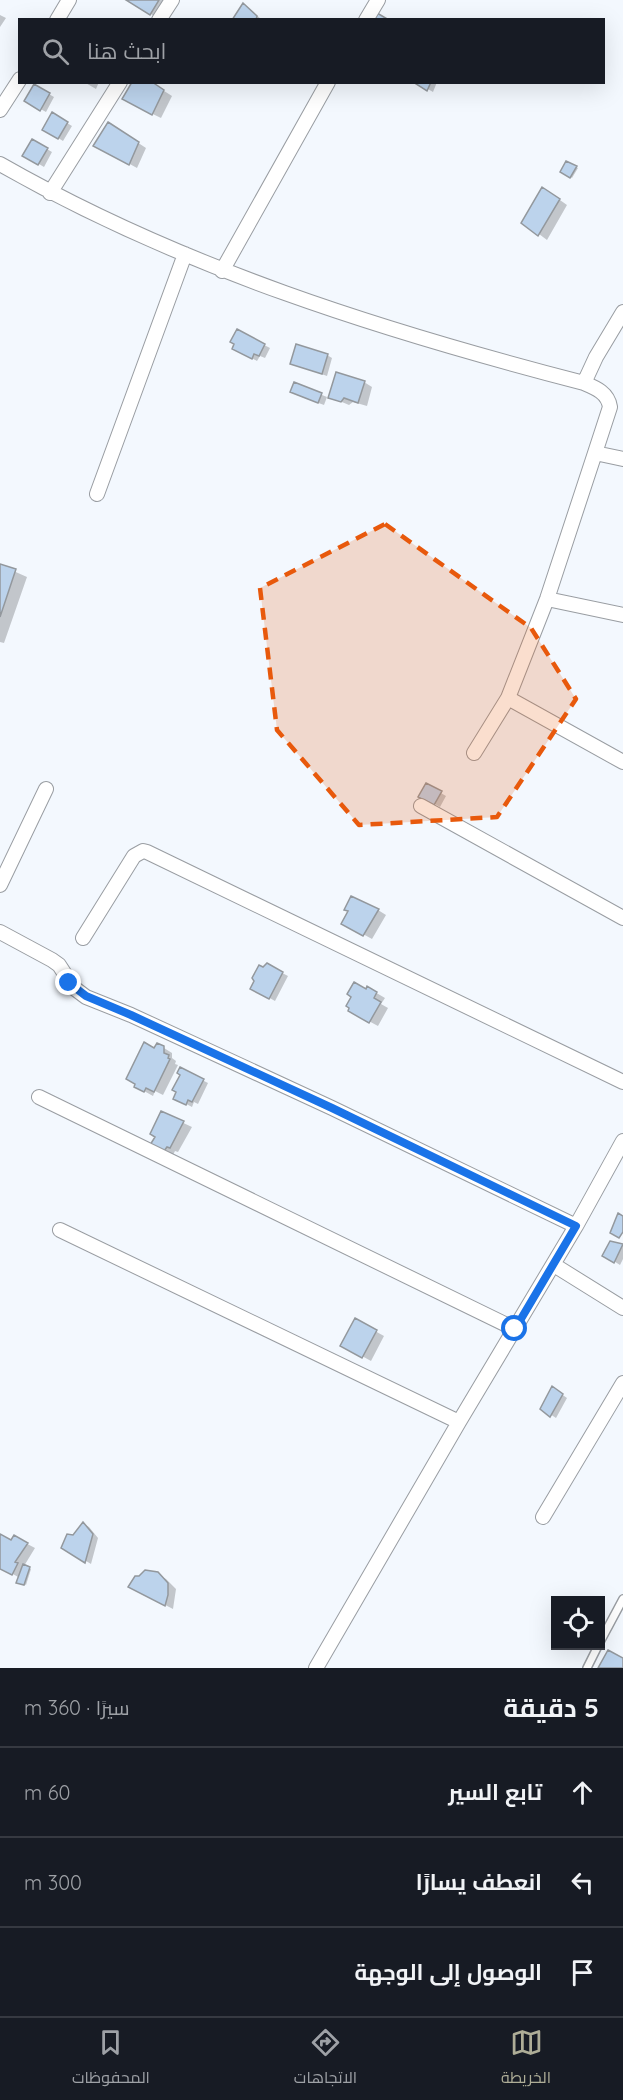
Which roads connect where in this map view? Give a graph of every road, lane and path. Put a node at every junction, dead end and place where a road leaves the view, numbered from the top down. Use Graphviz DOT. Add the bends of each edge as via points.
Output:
graph roads {
  1 [pos="69,0"];
  2 [pos="172,0"];
  3 [pos="378,0"];
  4 [pos="58,18"];
  5 [pos="160,18"];
  6 [pos="367,18"];
  7 [pos="18,82"];
  8 [pos="119,84"];
  9 [pos="327,84"];
  10 [pos="0,110"];
  11 [pos="0,164"];
  12 [pos="50,193"];
  13 [pos="185,254"];
  14 [pos="222,270"];
  15 [pos="623,312"];
  16 [pos="584,383"];
  17 [pos="595,453"];
  18 [pos="623,459"];
  19 [pos="97,494"];
  20 [pos="547,599"];
  21 [pos="623,615"];
  22 [pos="508,698"];
  23 [pos="474,753"];
  24 [pos="623,762"];
  25 [pos="45,789"];
  26 [pos="421,806"];
  27 [pos="0,885"];
  28 [pos="623,918"];
  29 [pos="0,932"];
  30 [pos="83,938"];
  31 [pos="623,1082"];
  32 [pos="39,1097"];
  33 [pos="623,1141"];
  34 [pos="576,1226"];
  35 [pos="60,1230"];
  36 [pos="554,1265"];
  37 [pos="623,1308"];
  38 [pos="515,1329"];
  39 [pos="623,1383"];
  40 [pos="459,1422"];
  41 [pos="543,1517"];
  42 [pos="623,1599"];
  43 [pos="605,1633"];
  44 [pos="596,1650"];
  45 [pos="316,1668"];
  46 [pos="587,1668"];
  1 -- 4 [label="street"];
  2 -- 5 [label="street"];
  3 -- 6 [label="street"];
  7 -- 10 [label="street"];
  8 -- 12 [label="street"];
  9 -- 14 [label="street"];
  11 -- 12 [label="street"];
  12 -- 13 [label="street"];
  13 -- 14 [label="street"];
  13 -- 19 [label="street"];
  14 -- 16 [label="street" via="382,326"];
  15 -- 16 [label="street"];
  16 -- 17 [label="street" via="604,394 610,407"];
  17 -- 18 [label="street"];
  17 -- 20 [label="street"];
  20 -- 21 [label="street"];
  20 -- 22 [label="street"];
  22 -- 23 [label="street"];
  22 -- 24 [label="street"];
  25 -- 27 [label="street"];
  26 -- 28 [label="street"];
  29 -- 34 [label="street" via="59,965 74,988 86,996 332,1108"];
  30 -- 31 [label="street" via="134,856 147,852"];
  32 -- 38 [label="street"];
  33 -- 34 [label="street"];
  34 -- 36 [label="street"];
  35 -- 40 [label="street"];
  36 -- 37 [label="street"];
  36 -- 38 [label="street"];
  38 -- 40 [label="street"];
  39 -- 41 [label="street"];
  40 -- 45 [label="street"];
  42 -- 43 [label="lane"];
  44 -- 46 [label="lane"];
}
